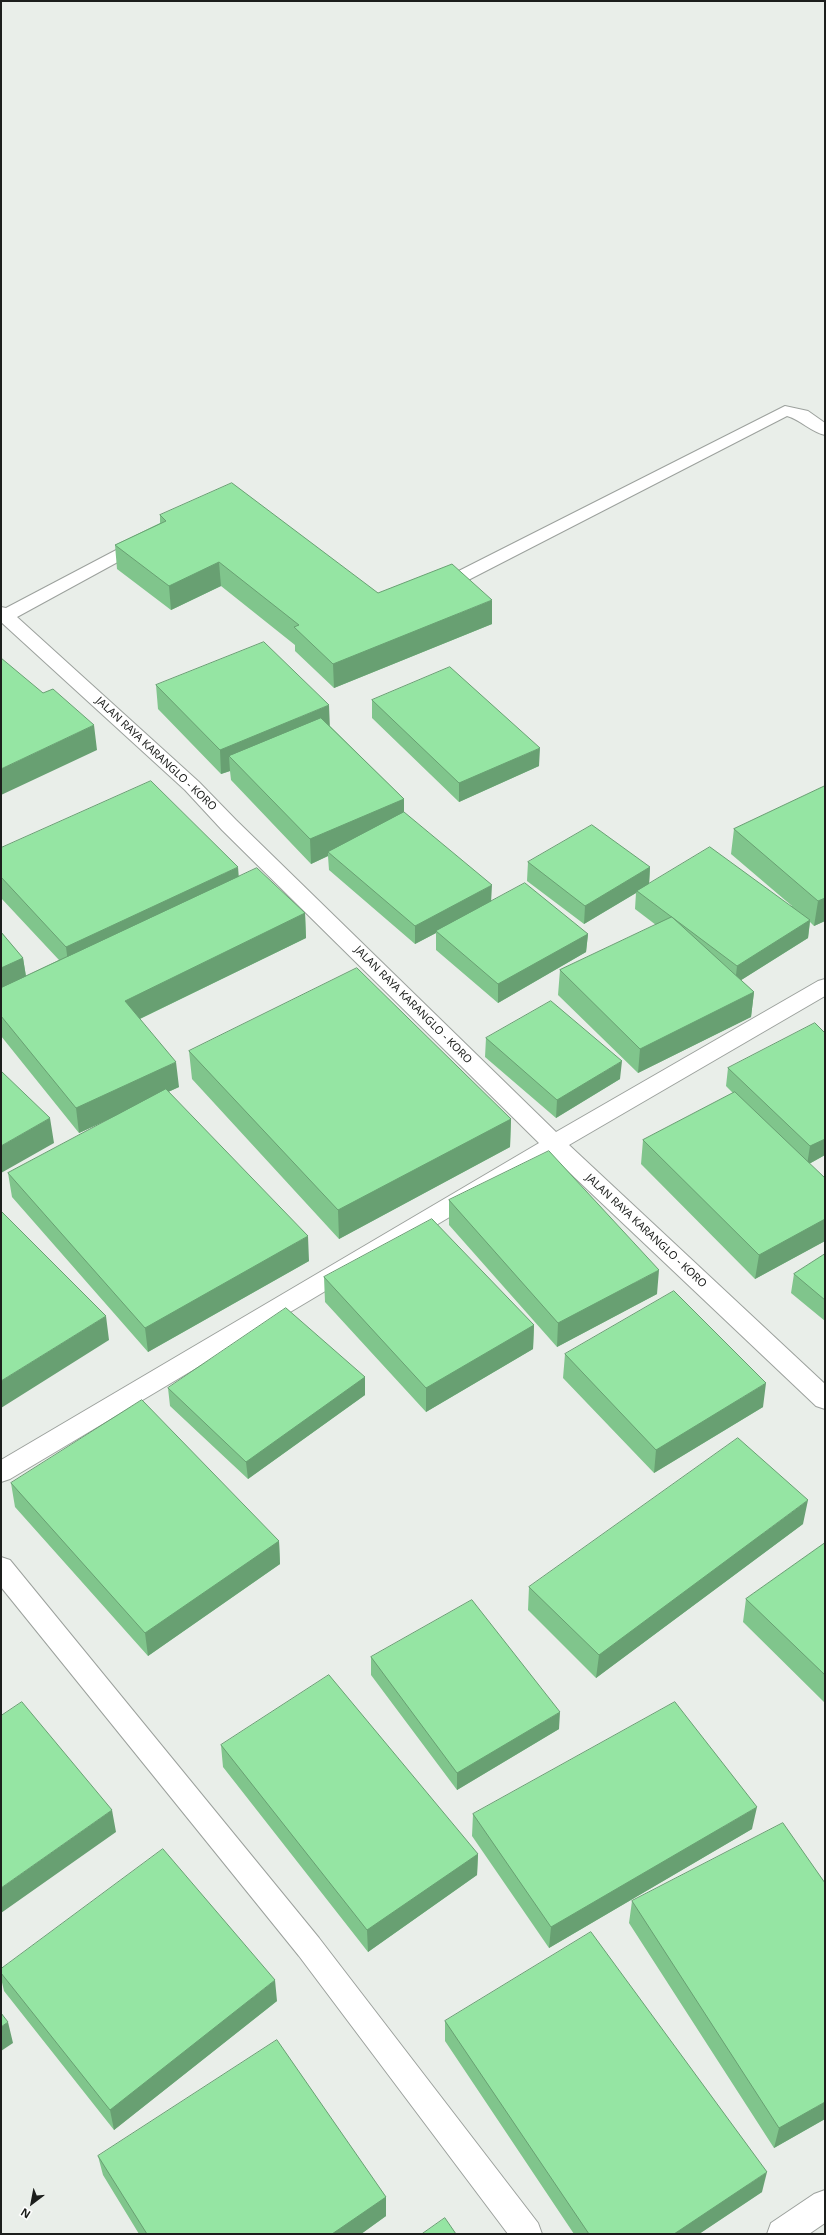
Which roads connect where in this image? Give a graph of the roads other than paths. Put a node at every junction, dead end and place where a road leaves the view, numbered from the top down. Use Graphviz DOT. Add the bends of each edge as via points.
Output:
graph roads {
  1 [pos="825,430"];
  2 [pos="158,533"];
  3 [pos="420,597"];
  4 [pos="3,614"];
  5 [pos="825,986"];
  6 [pos="554,1144"];
  7 [pos="825,1399"];
  8 [pos="1,1472"];
  9 [pos="1,1568"];
  10 [pos="825,2205"];
  11 [pos="527,2234"];
  12 [pos="782,2234"];
  1 -- 3 [label="street" via="802,415 785,411"];
  2 -- 4 [label="street"];
  4 -- 6 [label="street, JALAN RAYA KARANGLO - KORO" via="192,786"];
  5 -- 6 [label="street"];
  6 -- 7 [label="street, JALAN RAYA KARANGLO - KORO"];
  6 -- 8 [label="street"];
  9 -- 11 [label="street" via="309,1947"];
  10 -- 12 [label="street"];
}
